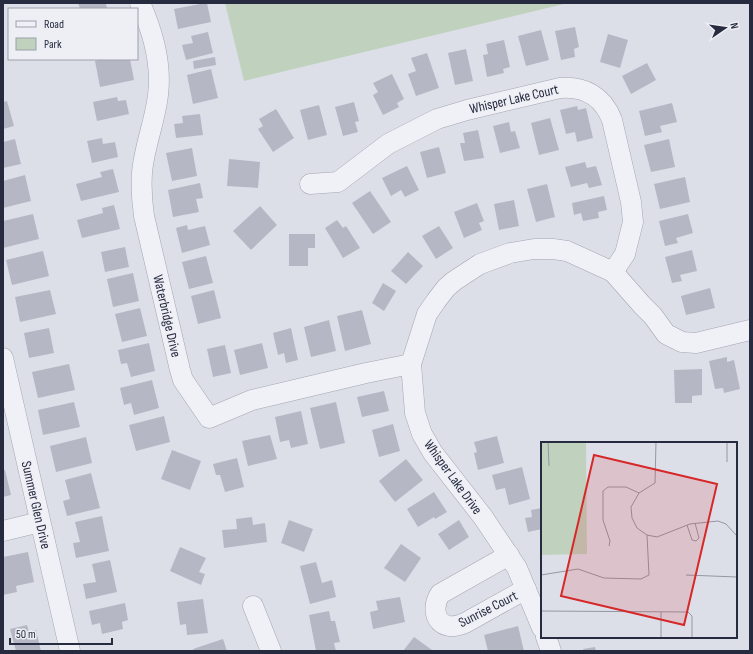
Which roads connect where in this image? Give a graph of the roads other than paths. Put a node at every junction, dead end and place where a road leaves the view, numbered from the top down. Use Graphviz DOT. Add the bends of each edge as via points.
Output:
graph roads {
  1 [pos="140,3"];
  2 [pos="310,184"];
  3 [pos="613,272"];
  4 [pos="750,330"];
  5 [pos="3,358"];
  6 [pos="411,364"];
  7 [pos="40,522"];
  8 [pos="3,531"];
  9 [pos="509,555"];
  10 [pos="526,589"];
  11 [pos="253,606"];
  12 [pos="541,626"];
  13 [pos="546,638"];
  14 [pos="70,651"];
  15 [pos="271,651"];
  16 [pos="551,651"];
  1 -- 6 [label="street, Waterbridge Drive" via="151,30 158,72 157,105 142,173 144,216 183,380 209,418 252,400"];
  2 -- 3 [label="street, Whisper Lake Court" via="338,182 388,144 437,119 560,88 581,89 590,92 608,110 631,202 633,222 625,254"];
  3 -- 4 [label="street, Whisper Lake Drive" via="666,334 682,342 696,343"];
  3 -- 6 [label="street, Whisper Lake Drive" via="567,251 553,249 510,253 471,268 450,285 427,314"];
  5 -- 7 [label="street, Summer Glen Drive"];
  6 -- 9 [label="street, Whisper Lake Drive" via="415,413 422,434 433,453"];
  7 -- 8 [label="street"];
  7 -- 14 [label="street, Summer Glen Drive"];
  9 -- 10 [label="street, Whisper Lake Drive"];
  9 -- 10 [label="street, Sunrise Court" via="440,594 435,606 438,619 443,624 457,626"];
  10 -- 12 [label="street, Whisper Lake Drive"];
  11 -- 15 [label="street"];
  13 -- 16 [label="street"];
}
